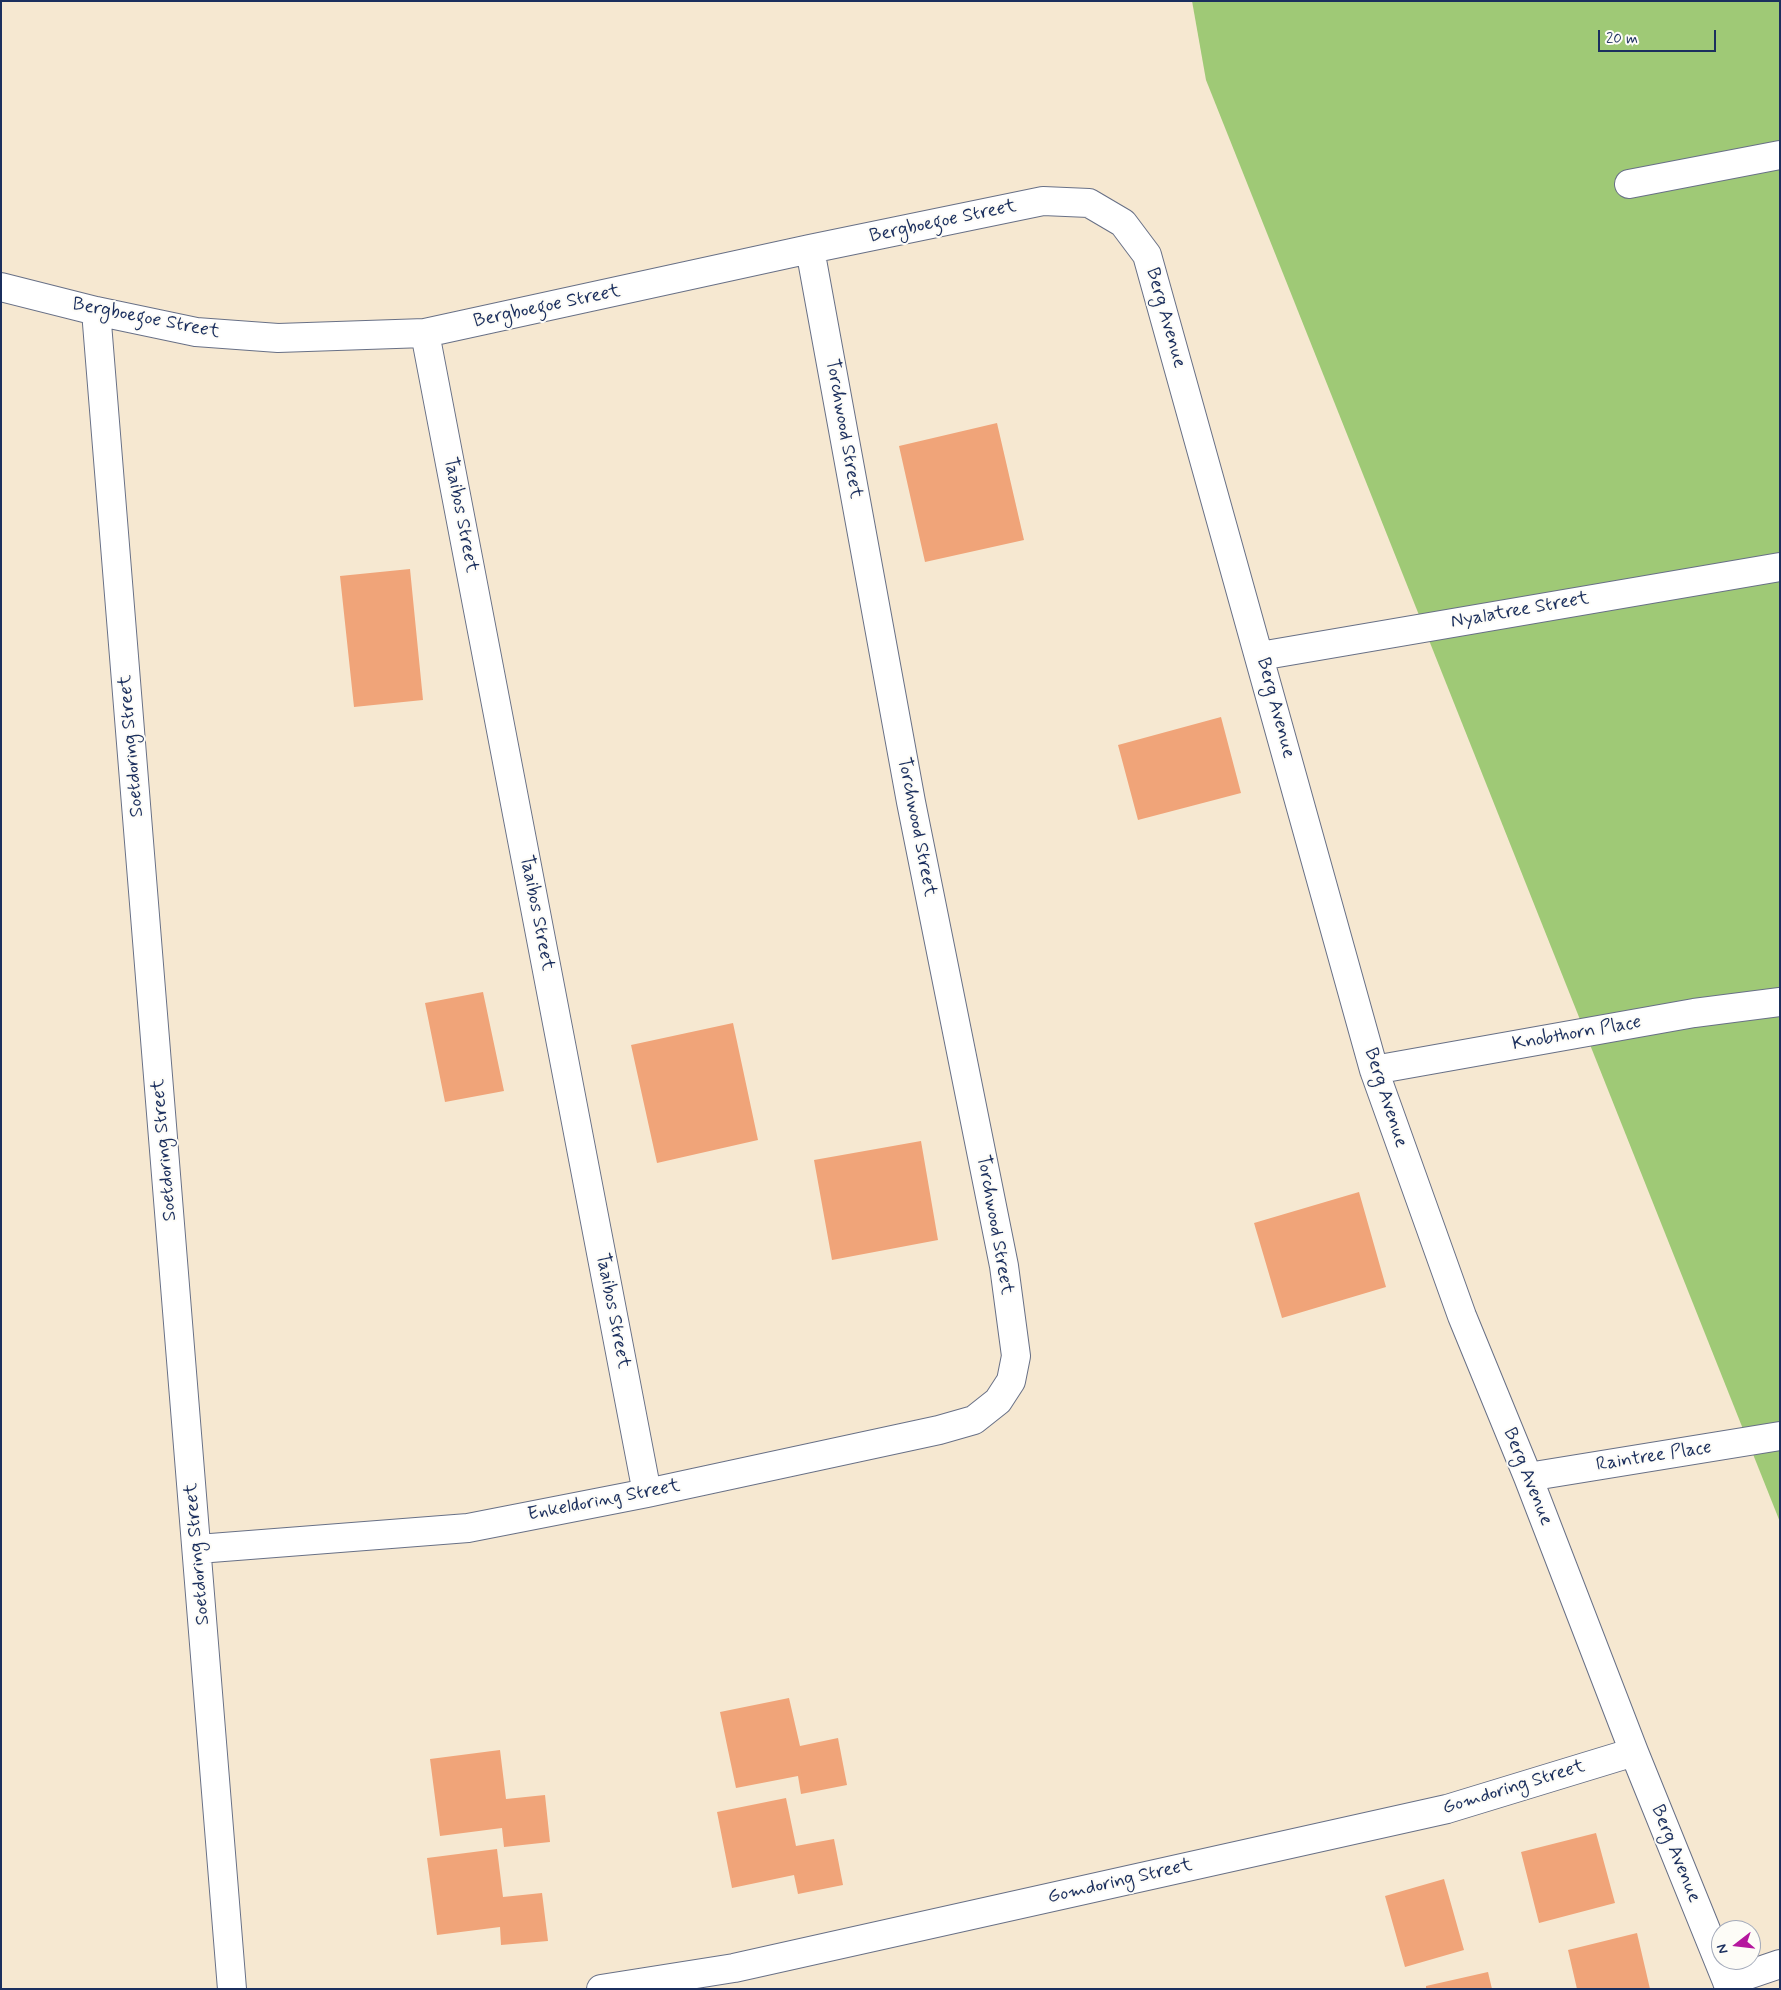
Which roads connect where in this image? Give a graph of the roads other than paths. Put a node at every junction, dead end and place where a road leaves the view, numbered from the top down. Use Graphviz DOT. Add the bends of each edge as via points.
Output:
graph roads {
  1 [pos="1780,156"];
  2 [pos="1630,184"];
  3 [pos="1089,203"];
  4 [pos="810,250"];
  5 [pos="1,287"];
  6 [pos="96,311"];
  7 [pos="425,334"];
  8 [pos="1780,567"];
  9 [pos="1260,656"];
  10 [pos="1780,1002"];
  11 [pos="1374,1070"];
  12 [pos="998,1401"];
  13 [pos="1780,1436"];
  14 [pos="1528,1477"];
  15 [pos="647,1493"];
  16 [pos="198,1549"];
  17 [pos="1634,1752"];
  18 [pos="1780,1964"];
  19 [pos="1728,1985"];
  20 [pos="232,1989"];
  21 [pos="601,1989"];
  1 -- 2 [label="street"];
  3 -- 4 [label="street, Bergboegoe Street" via="1043,201"];
  3 -- 9 [label="street, Berg Avenue" via="1123,223 1147,255"];
  4 -- 7 [label="street, Bergboegoe Street"];
  4 -- 12 [label="street, Torchwood Street" via="911,802 1004,1266 1016,1356 1011,1381"];
  5 -- 6 [label="street, Bergboegoe Street"];
  6 -- 7 [label="street, Bergboegoe Street" via="196,332 278,338"];
  6 -- 16 [label="street, Soetdoring Street"];
  7 -- 15 [label="street, Taaibos Street"];
  8 -- 9 [label="street, Nyalatree Street"];
  9 -- 11 [label="street, Berg Avenue"];
  10 -- 11 [label="street, Knobthorn Place" via="1694,1013"];
  11 -- 14 [label="street, Berg Avenue" via="1462,1316"];
  12 -- 15 [label="street, Enkeldoring Street" via="974,1420 939,1430"];
  13 -- 14 [label="street, Raintree Place"];
  14 -- 17 [label="street, Berg Avenue"];
  15 -- 16 [label="street, Enkeldoring Street" via="468,1528"];
  16 -- 20 [label="street, Soetdoring Street"];
  17 -- 19 [label="street, Berg Avenue"];
  17 -- 21 [label="street, Gomdoring Street" via="1447,1809 734,1968"];
  18 -- 19 [label="street"];
}
